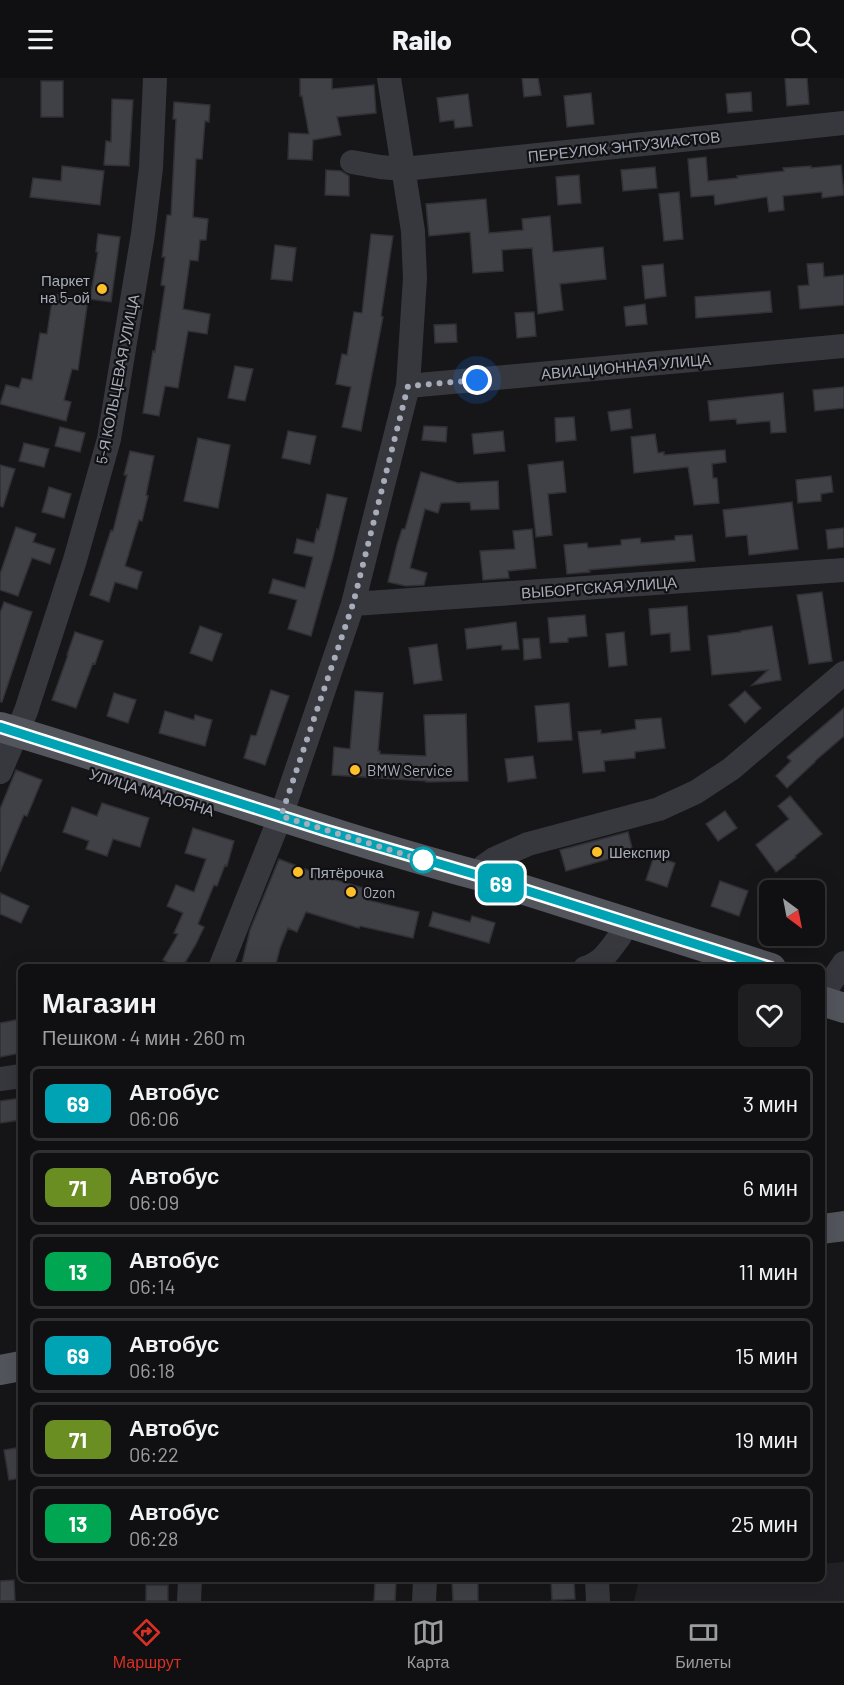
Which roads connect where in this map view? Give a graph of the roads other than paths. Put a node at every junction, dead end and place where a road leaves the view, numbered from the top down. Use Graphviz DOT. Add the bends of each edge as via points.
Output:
graph roads {
  1 [pos="155,78"];
  2 [pos="389,78"];
  3 [pos="844,123"];
  4 [pos="352,162"];
  5 [pos="404,169"];
  6 [pos="844,346"];
  7 [pos="408,386"];
  8 [pos="844,570"];
  9 [pos="353,604"];
  10 [pos="844,673"];
  11 [pos="6,745"];
  12 [pos="278,823"];
  13 [pos="477,875"];
  14 [pos="620,936"];
  15 [pos="222,964"];
  16 [pos="595,964"];
  17 [pos="705,964"];
  18 [pos="758,964"];
  19 [pos="18,1076"];
  20 [pos="0,1079"];
  21 [pos="844,1226"];
  22 [pos="825,1229"];
  23 [pos="18,1367"];
  24 [pos="0,1370"];
  25 [pos="190,1582"];
  26 [pos="425,1582"];
  27 [pos="597,1582"];
  28 [pos="189,1601"];
  29 [pos="424,1601"];
  30 [pos="598,1601"];
  1 -- 11 [label="street, 5-Я КОЛЬЦЕВАЯ УЛИЦА" via="143,234 108,439 75,560"];
  2 -- 5 [label="street"];
  3 -- 5 [label="street, ПЕРЕУЛОК ЭНТУЗИАСТОВ"];
  4 -- 5 [label="street, ПЕРЕУЛОК ЭНТУЗИАСТОВ"];
  5 -- 7 [label="street" via="415,278"];
  6 -- 7 [label="street, АВИАЦИОННАЯ УЛИЦА"];
  7 -- 9 [label="street"];
  8 -- 9 [label="street, ВЫБОРГСКАЯ УЛИЦА"];
  9 -- 12 [label="street"];
  10 -- 13 [label="street" via="731,770 696,792 659,809 528,844 494,859"];
  11 -- 12 [label="main road, УЛИЦА МАДОЯНА"];
  12 -- 13 [label="main road, УЛИЦА МАДОЯНА"];
  12 -- 14 [label="main road, УЛИЦА МАДОЯНА"];
  12 -- 15 [label="street"];
  13 -- 18 [label="main road, УЛИЦА МАДОЯНА"];
  14 -- 16 [label="street"];
  14 -- 17 [label="main road, УЛИЦА МАДОЯНА"];
  19 -- 20 [label="street"];
  21 -- 22 [label="main road"];
  23 -- 24 [label="main road"];
  25 -- 28 [label="street"];
  26 -- 29 [label="street"];
  27 -- 30 [label="street"];
}
